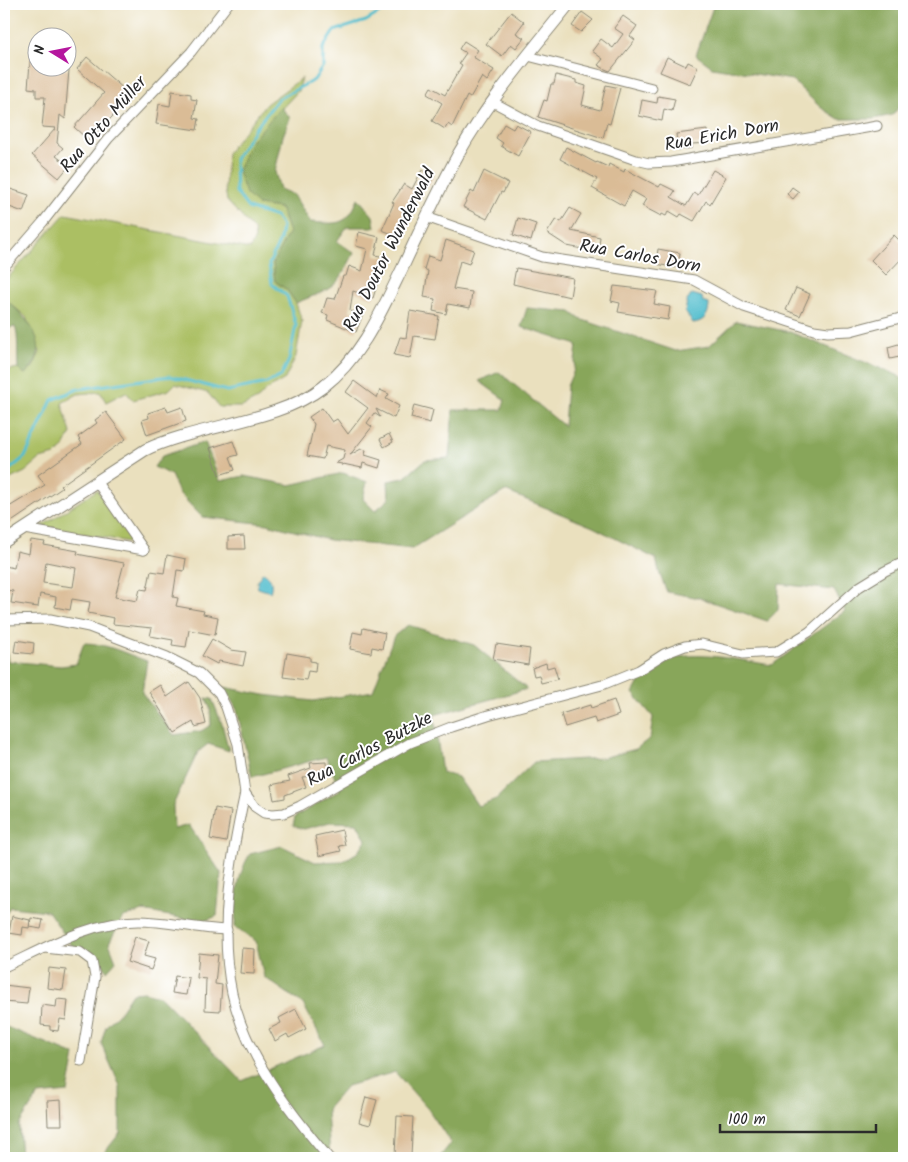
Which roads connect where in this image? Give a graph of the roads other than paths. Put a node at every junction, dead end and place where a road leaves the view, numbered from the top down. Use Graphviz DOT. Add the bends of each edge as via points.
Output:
graph roads {
  1 [pos="228,4"];
  2 [pos="569,4"];
  3 [pos="528,56"];
  4 [pos="652,88"];
  5 [pos="493,102"];
  6 [pos="878,126"];
  7 [pos="426,218"];
  8 [pos="4,267"];
  9 [pos="904,317"];
  10 [pos="96,481"];
  11 [pos="24,529"];
  12 [pos="4,542"];
  13 [pos="904,562"];
  14 [pos="4,620"];
  15 [pos="245,793"];
  16 [pos="227,930"];
  17 [pos="45,948"];
  18 [pos="4,967"];
  19 [pos="81,1061"];
  20 [pos="329,1158"];
  1 -- 8 [label="street, Rua Otto Müller" via="191,52 108,139"];
  2 -- 3 [label="street, Rua Doutor Wunderwald"];
  3 -- 4 [label="street"];
  3 -- 5 [label="street, Rua Doutor Wunderwald"];
  5 -- 6 [label="street, Rua Erich Dorn" via="538,126 649,163 671,162"];
  5 -- 7 [label="street, Rua Doutor Wunderwald" via="460,151"];
  7 -- 9 [label="street, Rua Carlos Dorn" via="542,257 694,280 744,307 814,330 851,331"];
  7 -- 10 [label="street, Rua Doutor Wunderwald" via="366,339 349,363 322,388 290,405 157,444"];
  10 -- 11 [label="street, Rua Doutor Wunderwald"];
  10 -- 11 [label="street" via="144,550"];
  11 -- 12 [label="street, Rua Doutor Wunderwald"];
  13 -- 15 [label="street, Rua Carlos Butzke" via="859,587 808,632 776,652 743,654 702,644 684,646 602,685 488,715 410,743 284,813 264,812 255,807"];
  14 -- 15 [label="street" via="50,619 89,627 199,673 219,693 233,725"];
  15 -- 16 [label="street" via="231,868"];
  16 -- 17 [label="street" via="136,921 91,930"];
  16 -- 20 [label="street" via="232,994 252,1048 277,1091"];
  17 -- 18 [label="street"];
  17 -- 19 [label="street" via="80,952 92,961 94,977"];
}
